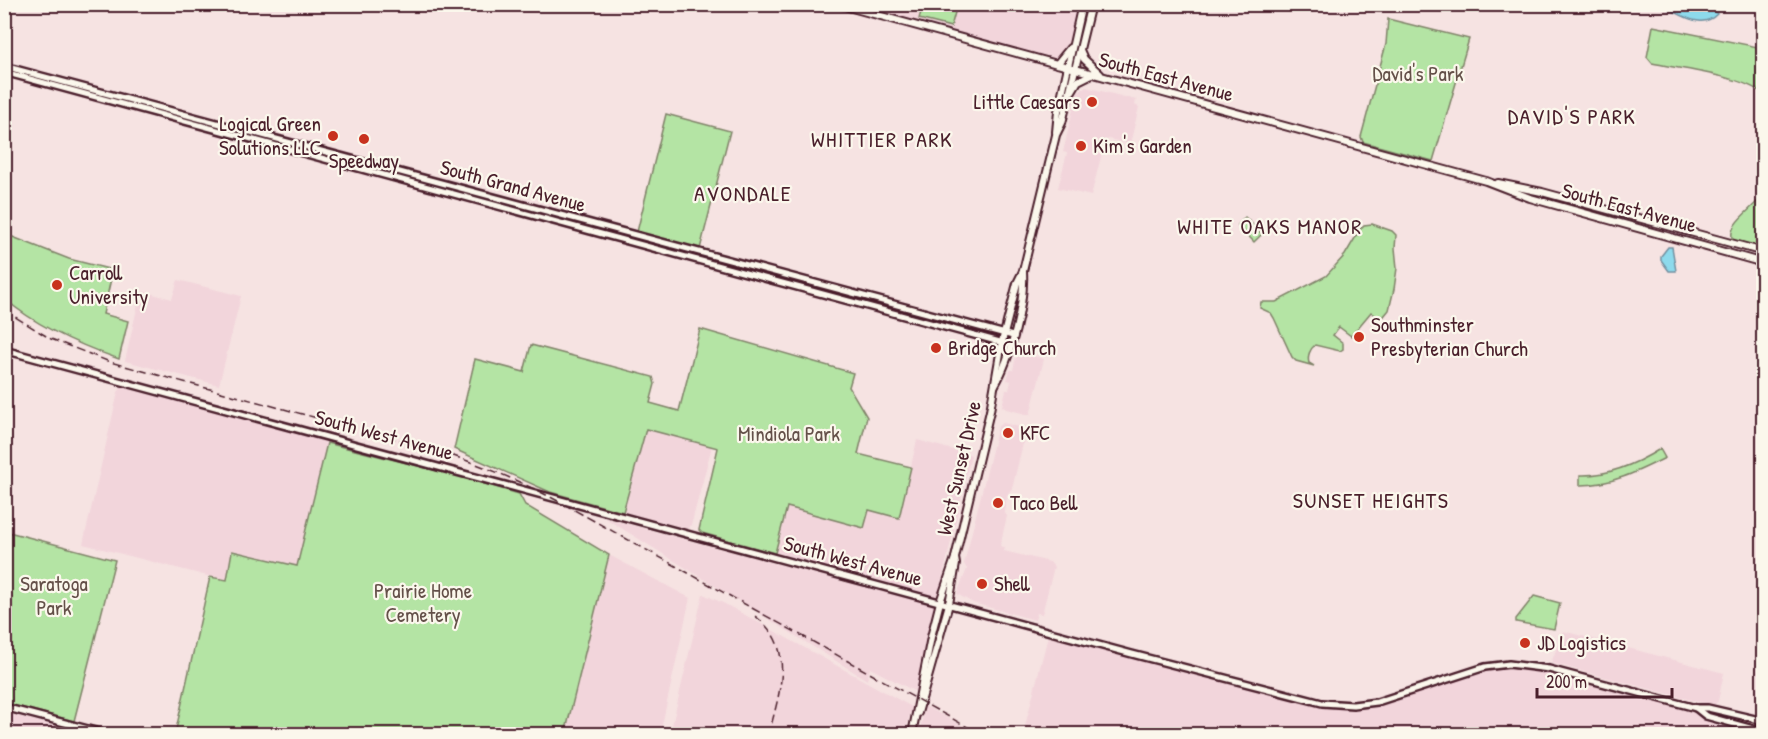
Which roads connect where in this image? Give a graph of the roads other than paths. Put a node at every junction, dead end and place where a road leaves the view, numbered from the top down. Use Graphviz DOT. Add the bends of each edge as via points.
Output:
graph roads {
  1 [pos="837,4"];
  2 [pos="1082,4"];
  3 [pos="1091,4"];
  4 [pos="1074,42"];
  5 [pos="1080,50"];
  6 [pos="1057,64"];
  7 [pos="4,66"];
  8 [pos="1072,68"];
  9 [pos="4,72"];
  10 [pos="1092,74"];
  11 [pos="1102,76"];
  12 [pos="1067,102"];
  13 [pos="1056,135"];
  14 [pos="1486,181"];
  15 [pos="1764,252"];
  16 [pos="1761,262"];
  17 [pos="1023,271"];
  18 [pos="1004,334"];
  19 [pos="1013,336"];
  20 [pos="1002,342"];
  21 [pos="1011,345"];
  22 [pos="4,350"];
  23 [pos="995,386"];
  24 [pos="955,558"];
  25 [pos="940,602"];
  26 [pos="949,604"];
  27 [pos="4,707"];
  28 [pos="1696,708"];
  29 [pos="915,721"];
  30 [pos="1764,721"];
  31 [pos="1764,732"];
  32 [pos="107,735"];
  33 [pos="912,735"];
  1 -- 6 [label="main road, South East Avenue"];
  2 -- 4 [label="main road"];
  3 -- 5 [label="main road"];
  4 -- 6 [label="main road"];
  4 -- 8 [label="main road"];
  5 -- 8 [label="main road"];
  5 -- 11 [label="main road"];
  6 -- 8 [label="main road, South East Avenue"];
  7 -- 18 [label="street, South Grand Avenue"];
  8 -- 10 [label="main road, South East Avenue"];
  8 -- 12 [label="main road, West Sunset Drive"];
  8 -- 13 [label="main road, West Sunset Drive"];
  9 -- 20 [label="street, South Grand Avenue"];
  10 -- 11 [label="main road, South East Avenue"];
  10 -- 12 [label="main road" via="1077,83"];
  11 -- 14 [label="main road, South East Avenue"];
  12 -- 13 [label="main road, West Sunset Drive"];
  13 -- 17 [label="main road, West Sunset Drive"];
  14 -- 15 [label="main road, South East Avenue" via="1542,192"];
  14 -- 16 [label="main road, South East Avenue" via="1530,198"];
  17 -- 18 [label="main road, West Sunset Drive"];
  17 -- 19 [label="main road, West Sunset Drive" via="1024,285"];
  18 -- 19 [label="street, South Grand Avenue"];
  18 -- 20 [label="main road, West Sunset Drive"];
  19 -- 21 [label="main road, West Sunset Drive"];
  20 -- 21 [label="street, South Grand Avenue"];
  20 -- 23 [label="main road, West Sunset Drive"];
  21 -- 23 [label="main road, West Sunset Drive"];
  22 -- 25 [label="street, South West Avenue"];
  23 -- 24 [label="main road, West Sunset Drive"];
  24 -- 25 [label="main road, West Sunset Drive"];
  24 -- 26 [label="main road, West Sunset Drive"];
  25 -- 26 [label="street, South West Avenue"];
  25 -- 29 [label="main road, West Sunset Drive"];
  26 -- 28 [label="street, South West Avenue" via="1322,703 1377,702 1485,667 1509,664 1549,669"];
  26 -- 29 [label="main road, West Sunset Drive"];
  27 -- 32 [label="street"];
  28 -- 30 [label="street, South West Avenue"];
  28 -- 31 [label="street, South West Avenue" via="1706,716"];
  29 -- 33 [label="main road, West Sunset Drive"];
}
